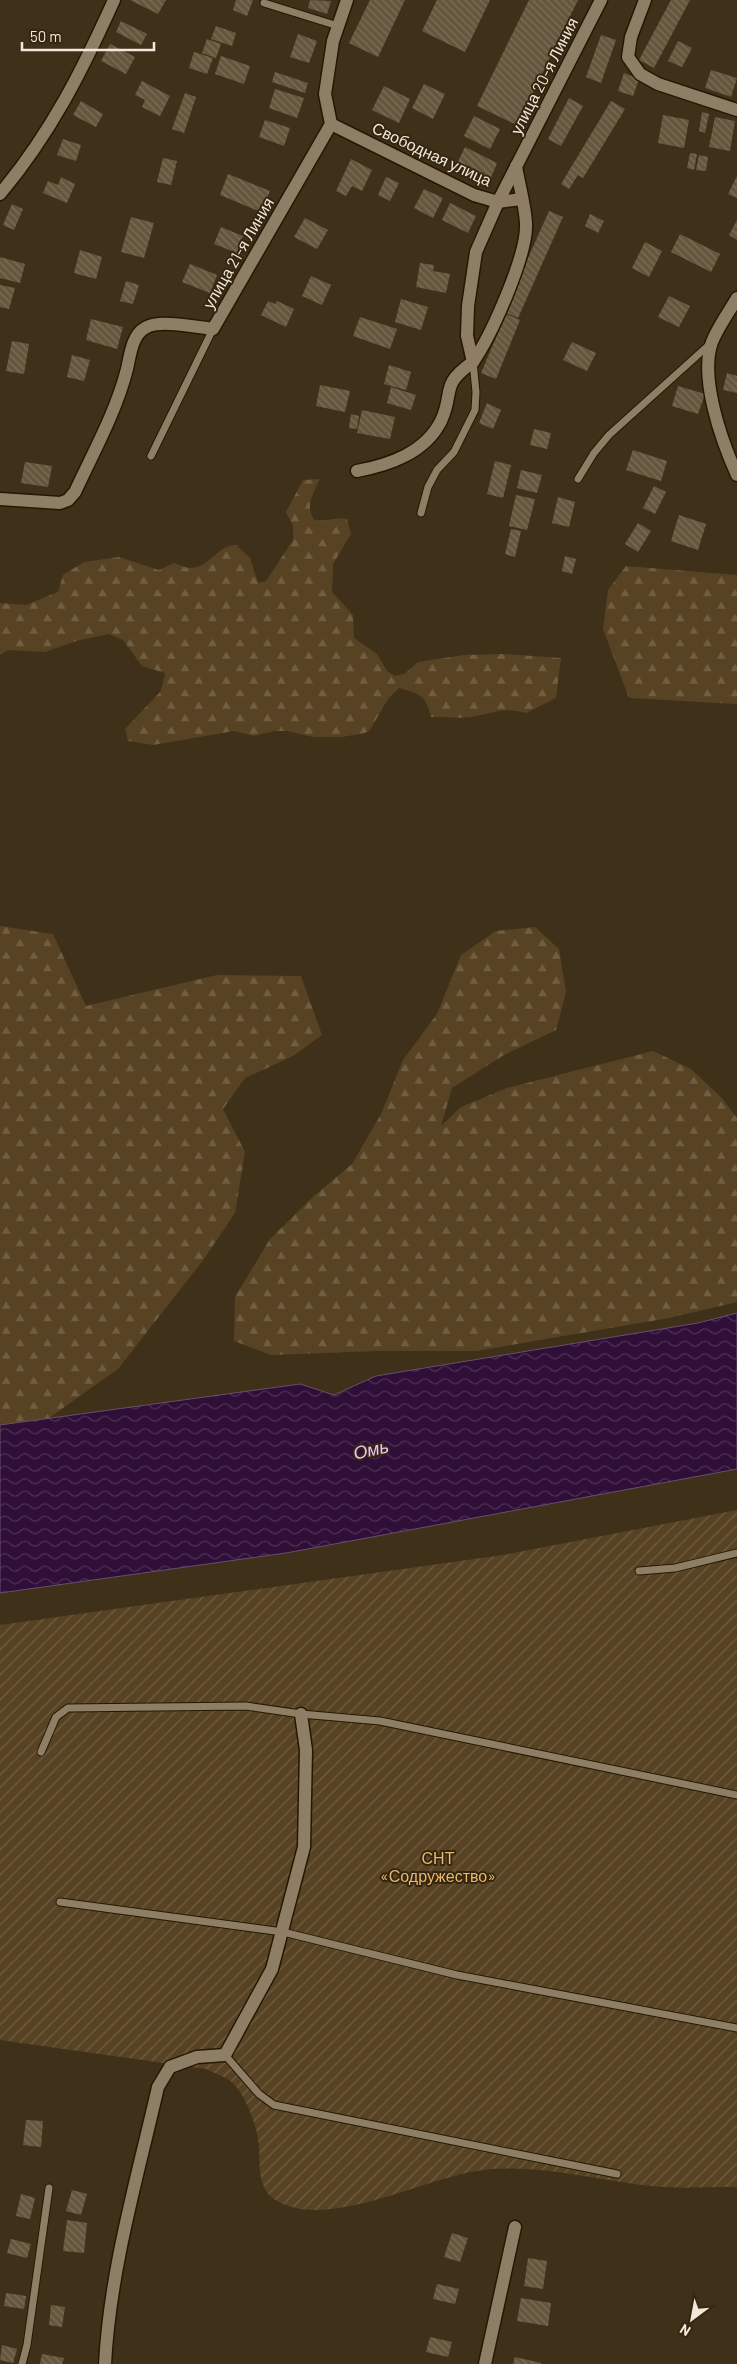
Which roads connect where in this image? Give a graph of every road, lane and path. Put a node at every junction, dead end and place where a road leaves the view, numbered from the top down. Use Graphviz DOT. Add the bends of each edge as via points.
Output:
graph roads {
  1 [pos="114,0"];
  2 [pos="347,0"];
  3 [pos="601,0"];
  4 [pos="645,0"];
  5 [pos="264,3"];
  6 [pos="338,26"];
  7 [pos="737,110"];
  8 [pos="331,124"];
  9 [pos="516,166"];
  10 [pos="0,194"];
  11 [pos="522,199"];
  12 [pos="498,202"];
  13 [pos="737,298"];
  14 [pos="212,329"];
  15 [pos="712,342"];
  16 [pos="473,362"];
  17 [pos="151,456"];
  18 [pos="357,471"];
  19 [pos="737,475"];
  20 [pos="578,479"];
  21 [pos="0,499"];
  22 [pos="421,513"];
  23 [pos="737,1552"];
  24 [pos="639,1571"];
  25 [pos="301,1714"];
  26 [pos="41,1752"];
  27 [pos="737,1794"];
  28 [pos="60,1902"];
  29 [pos="283,1932"];
  30 [pos="737,2028"];
  31 [pos="225,2055"];
  32 [pos="617,2174"];
  33 [pos="49,2188"];
  34 [pos="515,2227"];
  35 [pos="22,2364"];
  36 [pos="105,2364"];
  37 [pos="485,2364"];
  1 -- 10 [label="street" via="84,67 54,121"];
  2 -- 6 [label="street"];
  3 -- 9 [label="street, улица 20-я Линия"];
  4 -- 7 [label="street" via="631,37 628,57 640,74 658,84"];
  5 -- 6 [label="lane"];
  6 -- 8 [label="street" via="325,94"];
  8 -- 12 [label="street, Свободная улица" via="474,195"];
  8 -- 14 [label="street, улица 21-я Линия"];
  9 -- 11 [label="street"];
  9 -- 12 [label="street, улица 20-я Линия"];
  11 -- 12 [label="street, Свободная улица"];
  11 -- 16 [label="street" via="526,224 524,250 484,345"];
  12 -- 16 [label="street, улица 20-я Линия" via="476,252 467,336"];
  13 -- 15 [label="street"];
  14 -- 17 [label="lane"];
  14 -- 21 [label="street, улица 21-я Линия" via="160,324 144,328 135,338 108,424 68,500 60,503"];
  15 -- 19 [label="street" via="708,363 713,404 722,443"];
  15 -- 20 [label="lane" via="609,435"];
  16 -- 18 [label="street" via="451,381 441,420 433,433 409,455 384,466"];
  16 -- 22 [label="lane" via="475,410 454,452 437,470 428,487"];
  23 -- 24 [label="lane" via="675,1568"];
  25 -- 26 [label="lane" via="246,1706 68,1708 56,1717"];
  25 -- 27 [label="lane" via="380,1721"];
  25 -- 29 [label="street" via="306,1750 304,1847"];
  28 -- 29 [label="lane"];
  29 -- 30 [label="lane" via="457,1975"];
  29 -- 31 [label="street" via="272,1969"];
  31 -- 32 [label="lane" via="259,2094 274,2104"];
  31 -- 36 [label="street" via="197,2057 170,2067 158,2087 116,2265 107,2321"];
  33 -- 35 [label="lane"];
  34 -- 37 [label="street"];
}
